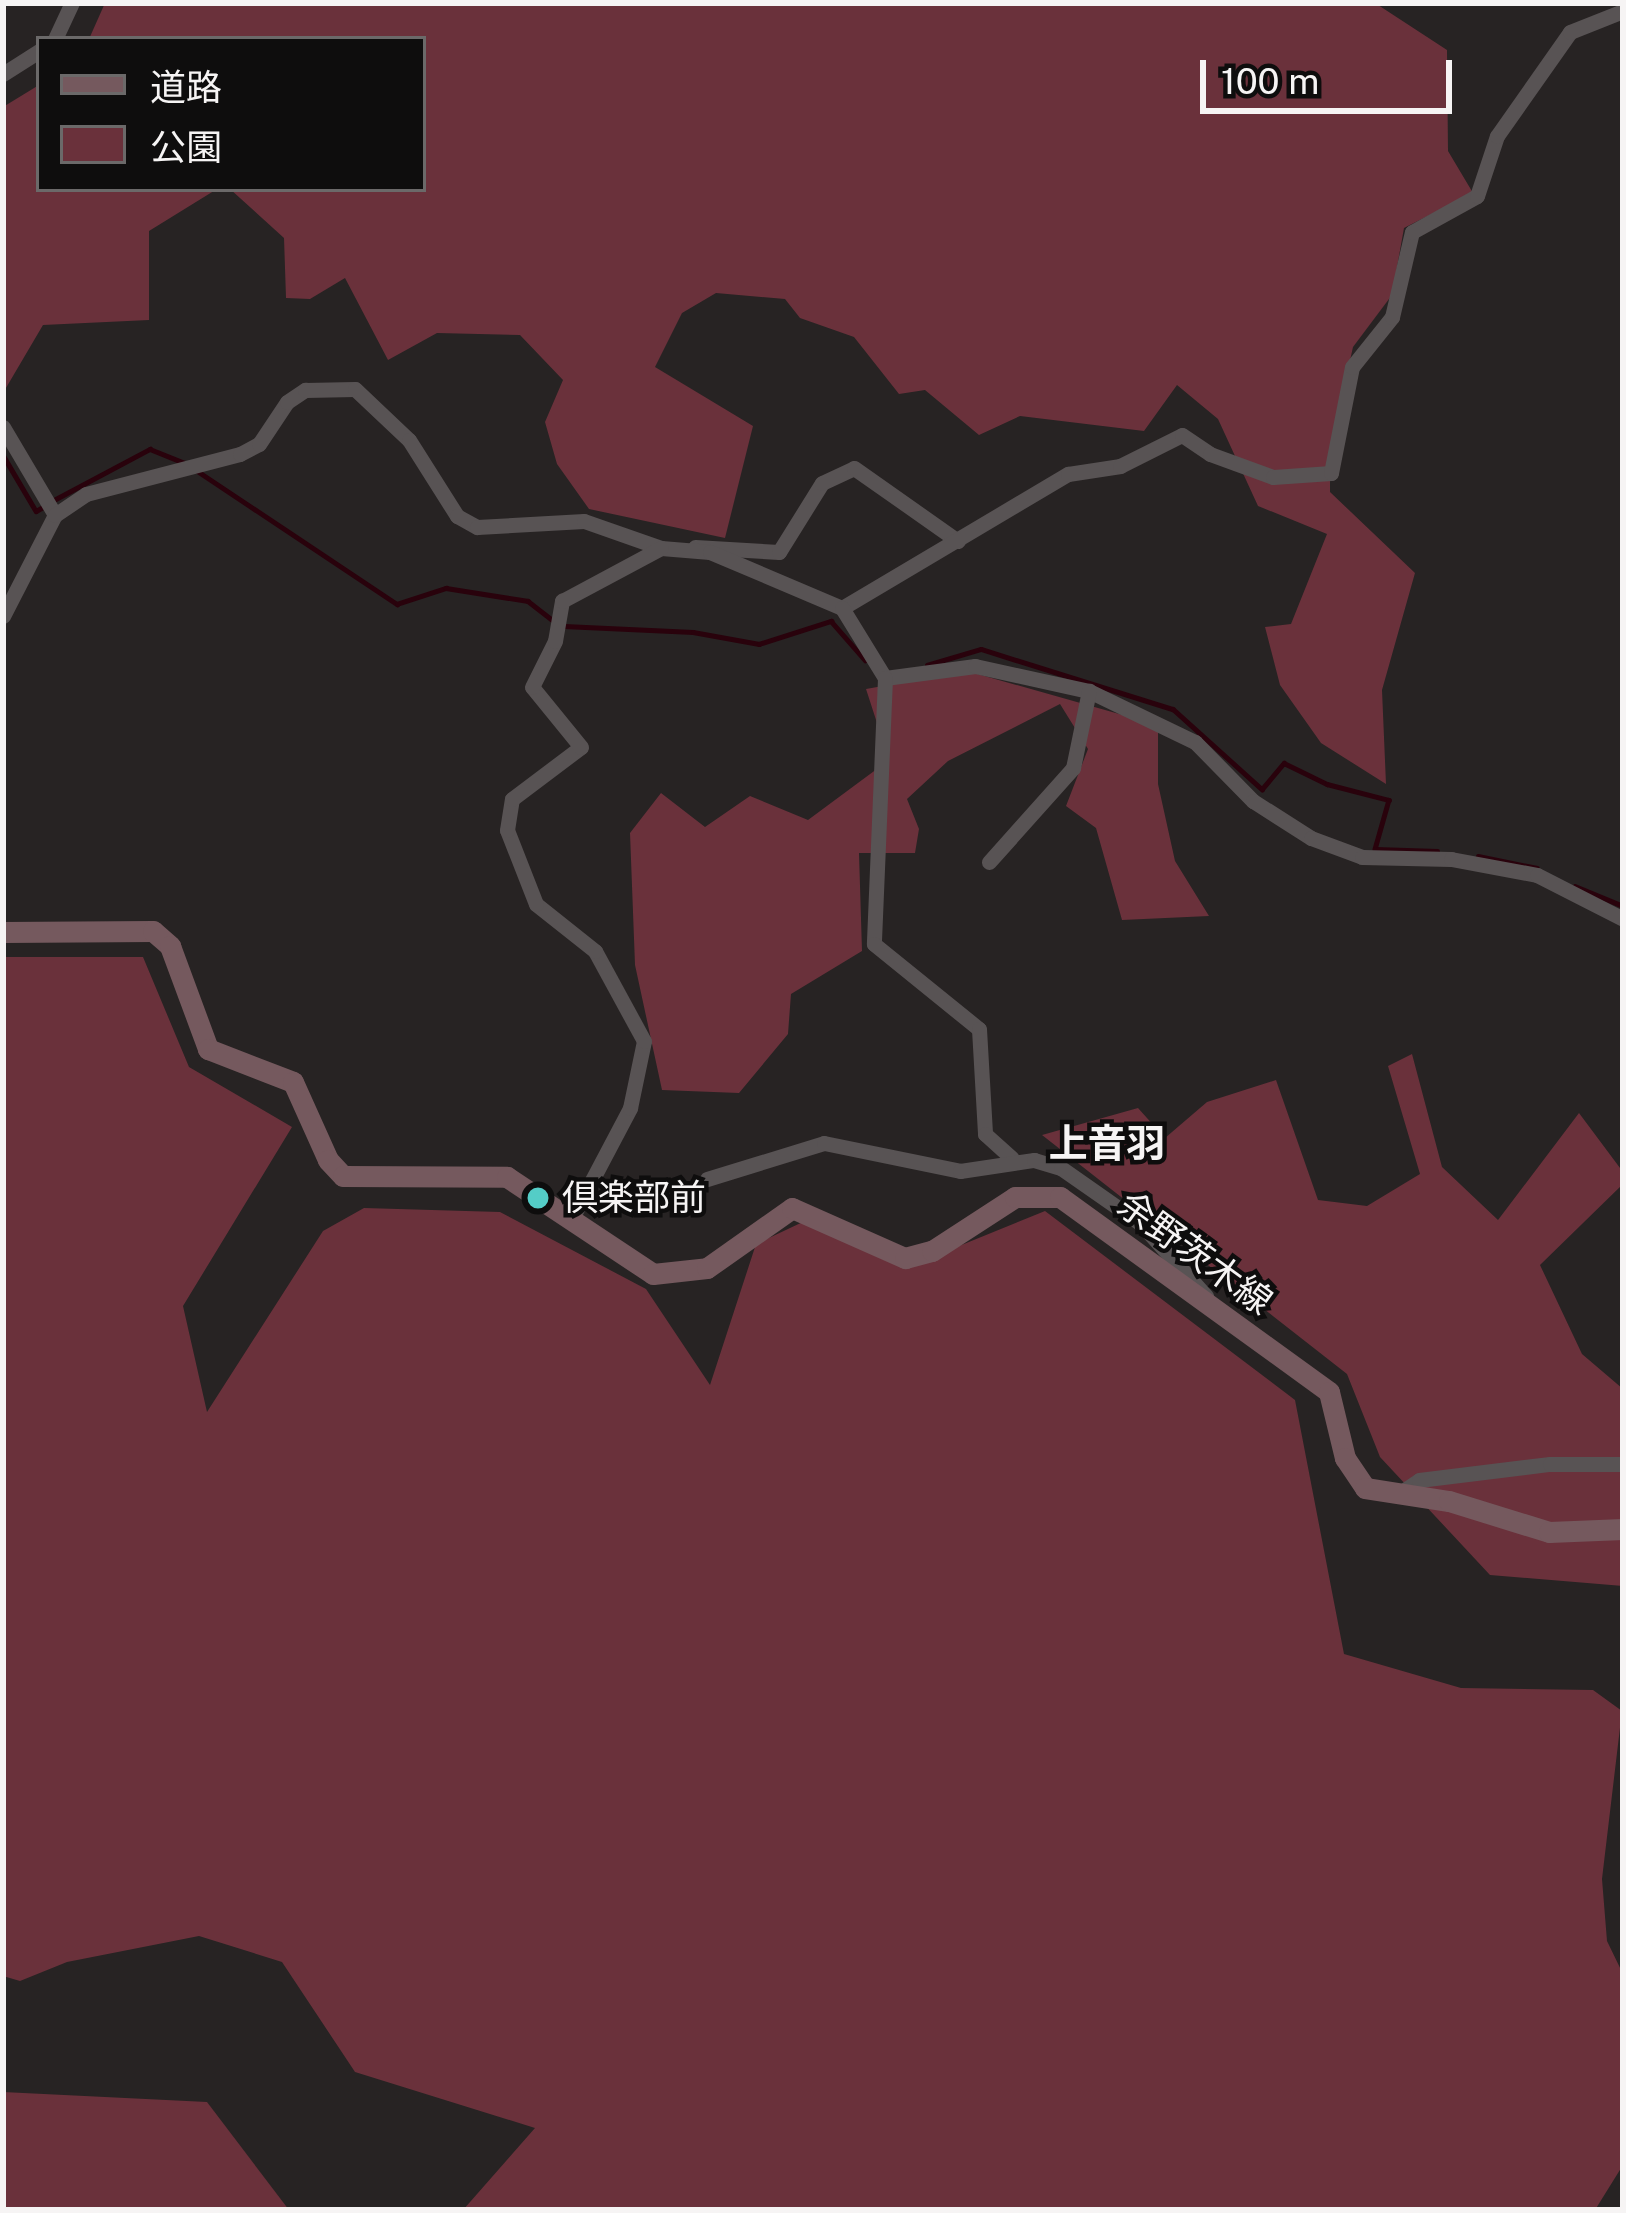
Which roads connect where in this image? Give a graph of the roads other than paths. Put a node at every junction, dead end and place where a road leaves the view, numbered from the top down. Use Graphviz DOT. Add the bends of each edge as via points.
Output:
graph roads {
  1 [pos="72,3"];
  2 [pos="1623,11"];
  3 [pos="56,36"];
  4 [pos="36,53"];
  5 [pos="3,74"];
  6 [pos="3,427"];
  7 [pos="55,515"];
  8 [pos="958,541"];
  9 [pos="661,548"];
  10 [pos="686,550"];
  11 [pos="842,608"];
  12 [pos="3,616"];
  13 [pos="885,678"];
  14 [pos="1089,691"];
  15 [pos="989,862"];
  16 [pos="1623,920"];
  17 [pos="3,932"];
  18 [pos="1012,1158"];
  19 [pos="707,1180"];
  20 [pos="571,1220"];
  21 [pos="1212,1313"];
  22 [pos="1623,1464"];
  23 [pos="1395,1496"];
  24 [pos="1623,1529"];
  1 -- 3 [label="street"];
  2 -- 8 [label="street" via="1570,32 1497,136 1477,196 1412,232 1392,317 1352,367 1331,473 1273,476 1182,435 1120,466 1068,474"];
  4 -- 5 [label="street"];
  6 -- 7 [label="street"];
  7 -- 9 [label="street" via="86,494 240,454 259,444 286,402 328,386 355,389 410,440 443,499 477,527 584,521"];
  7 -- 12 [label="street"];
  8 -- 10 [label="street" via="854,468 822,483 779,552 706,542"];
  8 -- 11 [label="street"];
  9 -- 10 [label="street"];
  9 -- 20 [label="street" via="562,601 555,641 532,687 581,747 512,799 507,830 536,904 595,951 644,1041 630,1108"];
  10 -- 11 [label="street" via="710,552"];
  11 -- 13 [label="street"];
  13 -- 14 [label="street" via="975,666"];
  13 -- 18 [label="street" via="874,944 979,1030 985,1134"];
  14 -- 15 [label="street" via="1073,768"];
  14 -- 16 [label="street" via="1195,742 1253,801 1311,838 1363,857 1450,859 1537,875"];
  17 -- 20 [label="main road, 余野茨木線" via="153,931 170,946 208,1048 293,1082 343,1176 507,1177"];
  18 -- 19 [label="street" via="960,1171 824,1143"];
  18 -- 21 [label="street" via="1061,1168 1141,1224 1209,1299"];
  20 -- 21 [label="main road, 余野茨木線" via="635,1269 677,1275 706,1268 792,1208 905,1258 1037,1191 1127,1241"];
  21 -- 23 [label="main road, 余野茨木線" via="1329,1392 1353,1476"];
  22 -- 23 [label="street" via="1418,1480"];
  23 -- 24 [label="main road, 余野茨木線" via="1449,1501 1550,1532"];
}
